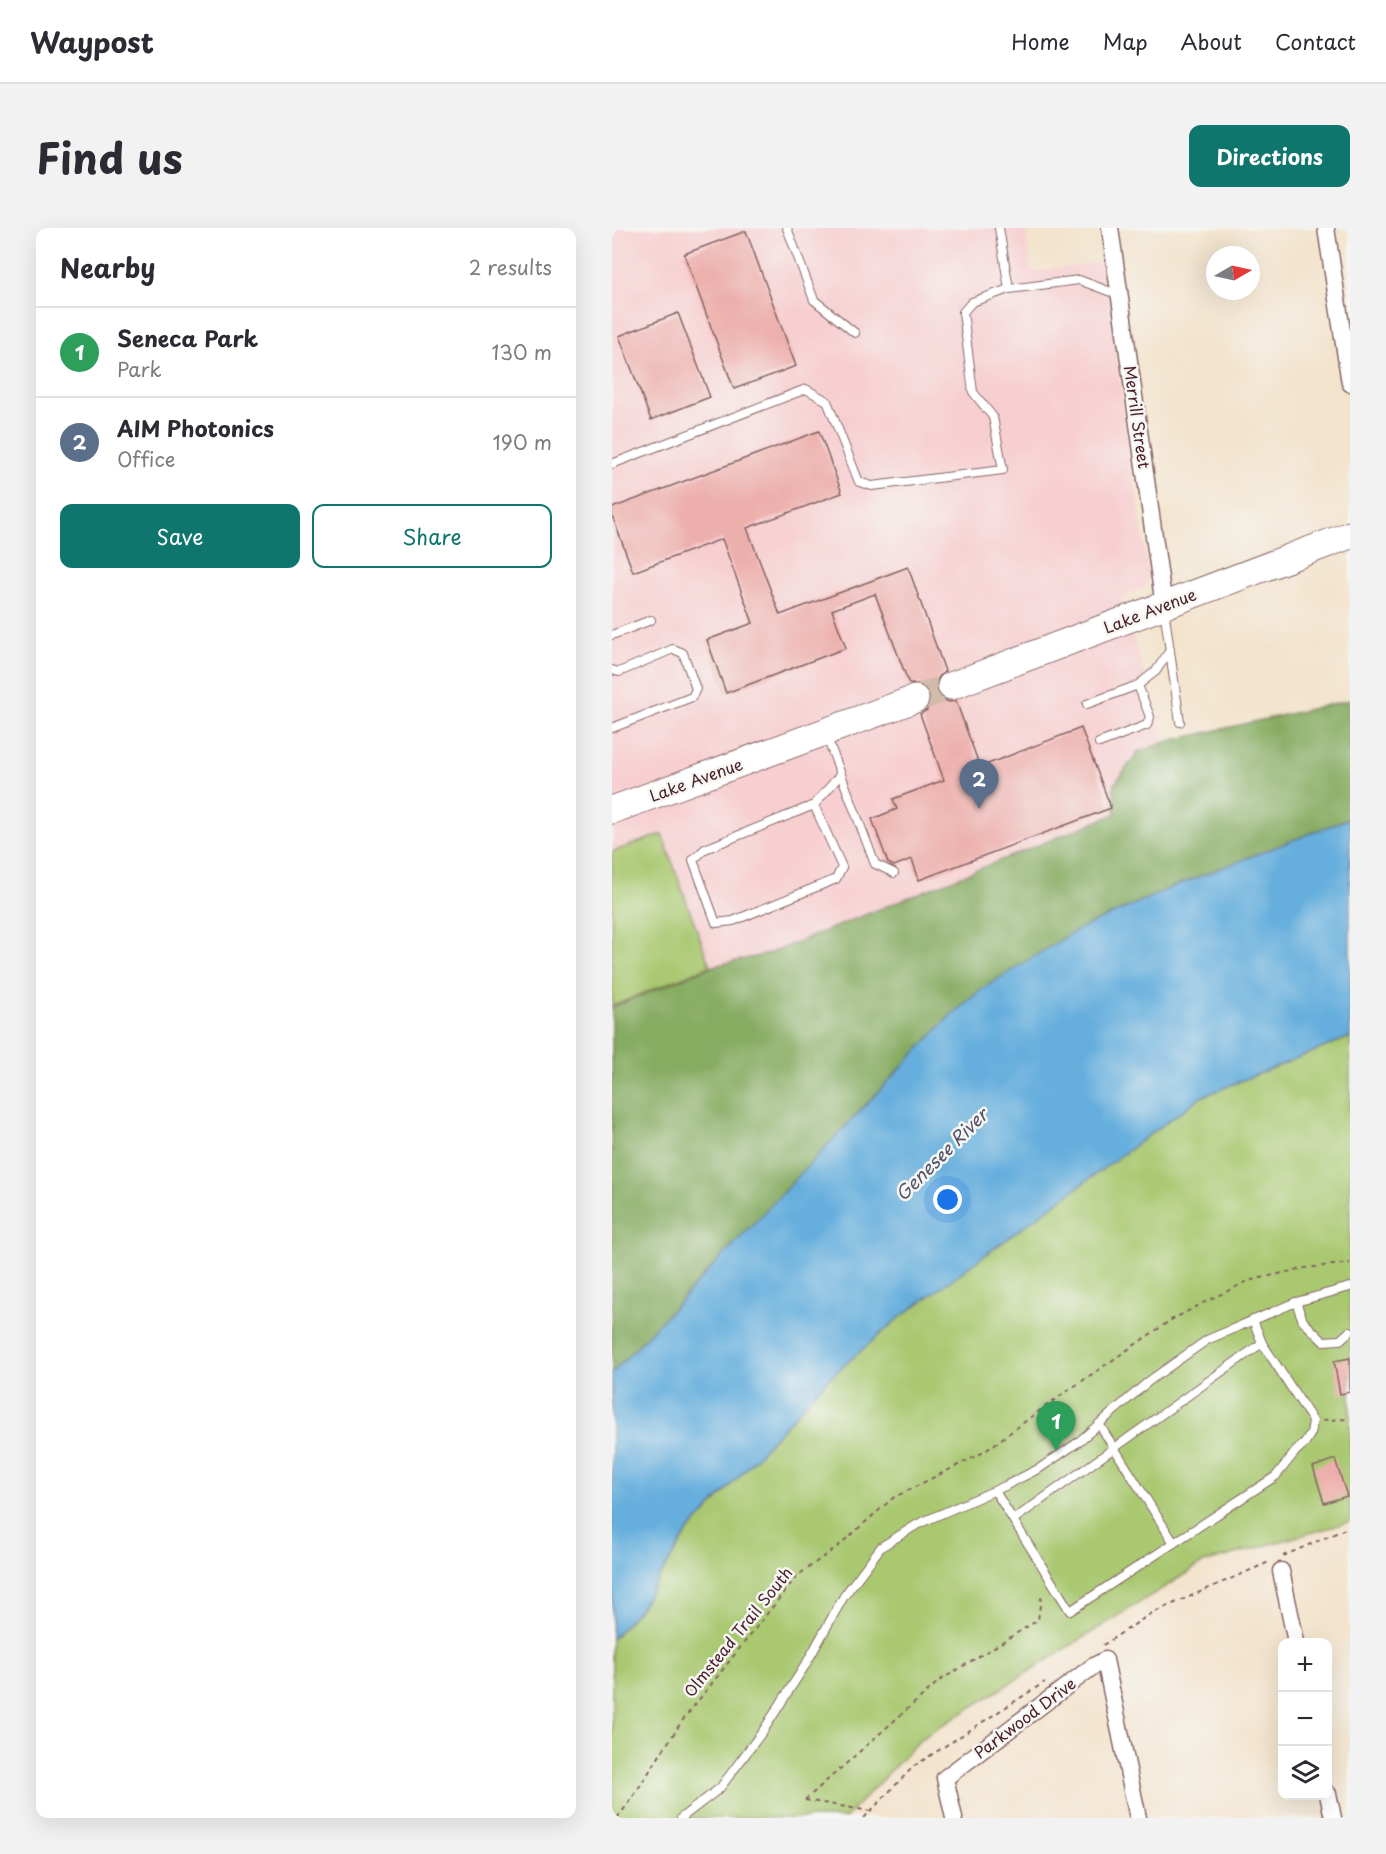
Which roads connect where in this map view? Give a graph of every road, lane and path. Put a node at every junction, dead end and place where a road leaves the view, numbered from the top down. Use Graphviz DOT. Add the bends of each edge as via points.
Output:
graph roads {
  1 [pos="787,228"];
  2 [pos="999,228"];
  3 [pos="1110,228"];
  4 [pos="1326,228"];
  5 [pos="1009,289"];
  6 [pos="1119,295"];
  7 [pos="855,333"];
  8 [pos="1350,382"];
  9 [pos="612,464"];
  10 [pos="1350,535"];
  11 [pos="1164,606"];
  12 [pos="651,620"];
  13 [pos="612,635"];
  14 [pos="1170,650"];
  15 [pos="612,670"];
  16 [pos="1138,685"];
  17 [pos="951,686"];
  18 [pos="915,699"];
  19 [pos="1086,704"];
  20 [pos="1180,722"];
  21 [pos="612,728"];
  22 [pos="825,732"];
  23 [pos="1099,743"];
  24 [pos="841,774"];
  25 [pos="814,805"];
  26 [pos="612,810"];
  27 [pos="894,873"];
  28 [pos="1350,1263"];
  29 [pos="1350,1287"];
  30 [pos="1296,1302"];
  31 [pos="1253,1320"];
  32 [pos="1350,1330"];
  33 [pos="1262,1343"];
  34 [pos="1350,1419"];
  35 [pos="1313,1421"];
  36 [pos="1099,1424"];
  37 [pos="1114,1448"];
  38 [pos="995,1491"];
  39 [pos="1013,1520"];
  40 [pos="1350,1527"];
  41 [pos="1174,1543"];
  42 [pos="1281,1571"];
  43 [pos="1056,1588"];
  44 [pos="1295,1638"];
  45 [pos="1102,1653"];
  46 [pos="1050,1678"];
  47 [pos="1329,1800"];
  48 [pos="871,1811"];
  49 [pos="617,1818"];
  50 [pos="681,1818"];
  51 [pos="864,1818"];
  52 [pos="954,1818"];
  53 [pos="1138,1818"];
  54 [pos="1333,1818"];
  1 -- 7 [label="lane" via="814,300"];
  2 -- 5 [label="lane"];
  3 -- 6 [label="street, Merrill Street"];
  4 -- 8 [label="street"];
  5 -- 6 [label="lane" via="1078,280"];
  5 -- 9 [label="lane" via="972,302 963,312 973,392 993,417 1003,470 872,486 859,482 827,401 806,389"];
  6 -- 11 [label="street, Merrill Street"];
  10 -- 11 [label="main road, Lake Avenue"];
  11 -- 14 [label="lane"];
  11 -- 17 [label="main road, Lake Avenue"];
  12 -- 13 [label="lane"];
  14 -- 16 [label="lane" via="1156,671"];
  14 -- 20 [label="lane"];
  15 -- 21 [label="lane" via="619,672 673,649 683,653 696,689 692,697"];
  16 -- 19 [label="lane"];
  16 -- 23 [label="lane" via="1150,717 1147,725"];
  18 -- 22 [label="main road, Lake Avenue"];
  22 -- 24 [label="lane"];
  22 -- 26 [label="main road, Lake Avenue"];
  24 -- 25 [label="lane"];
  24 -- 27 [label="lane" via="875,864"];
  25 -- 25 [label="lane" via="705,849 693,860 716,923 733,921 836,879 842,867"];
  28 -- 49 [label="path, Olmstead Trail South" via="1248,1281 1207,1301 1171,1320 984,1452 893,1498 837,1547 797,1575 682,1721"];
  29 -- 30 [label="lane"];
  30 -- 31 [label="lane"];
  30 -- 32 [label="lane" via="1303,1321 1323,1341 1340,1340"];
  31 -- 33 [label="lane"];
  31 -- 36 [label="lane" via="1207,1340 1149,1380"];
  33 -- 35 [label="lane"];
  33 -- 37 [label="lane"];
  34 -- 35 [label="path"];
  35 -- 41 [label="lane" via="1305,1443 1276,1476"];
  36 -- 37 [label="lane"];
  36 -- 38 [label="lane" via="1040,1468"];
  37 -- 39 [label="lane"];
  37 -- 41 [label="lane"];
  38 -- 39 [label="lane"];
  38 -- 50 [label="lane" via="918,1524 881,1547 844,1596 763,1731 720,1788"];
  39 -- 43 [label="lane"];
  40 -- 45 [label="path" via="1152,1613"];
  41 -- 43 [label="lane" via="1070,1611"];
  42 -- 44 [label="street"];
  43 -- 48 [label="path" via="1041,1598 1038,1620 939,1681 805,1800"];
  45 -- 52 [label="street, Parkwood Drive" via="1092,1667 945,1778"];
  45 -- 53 [label="street"];
  46 -- 48 [label="path" via="914,1766"];
  47 -- 54 [label="street"];
  48 -- 51 [label="path"];
}
